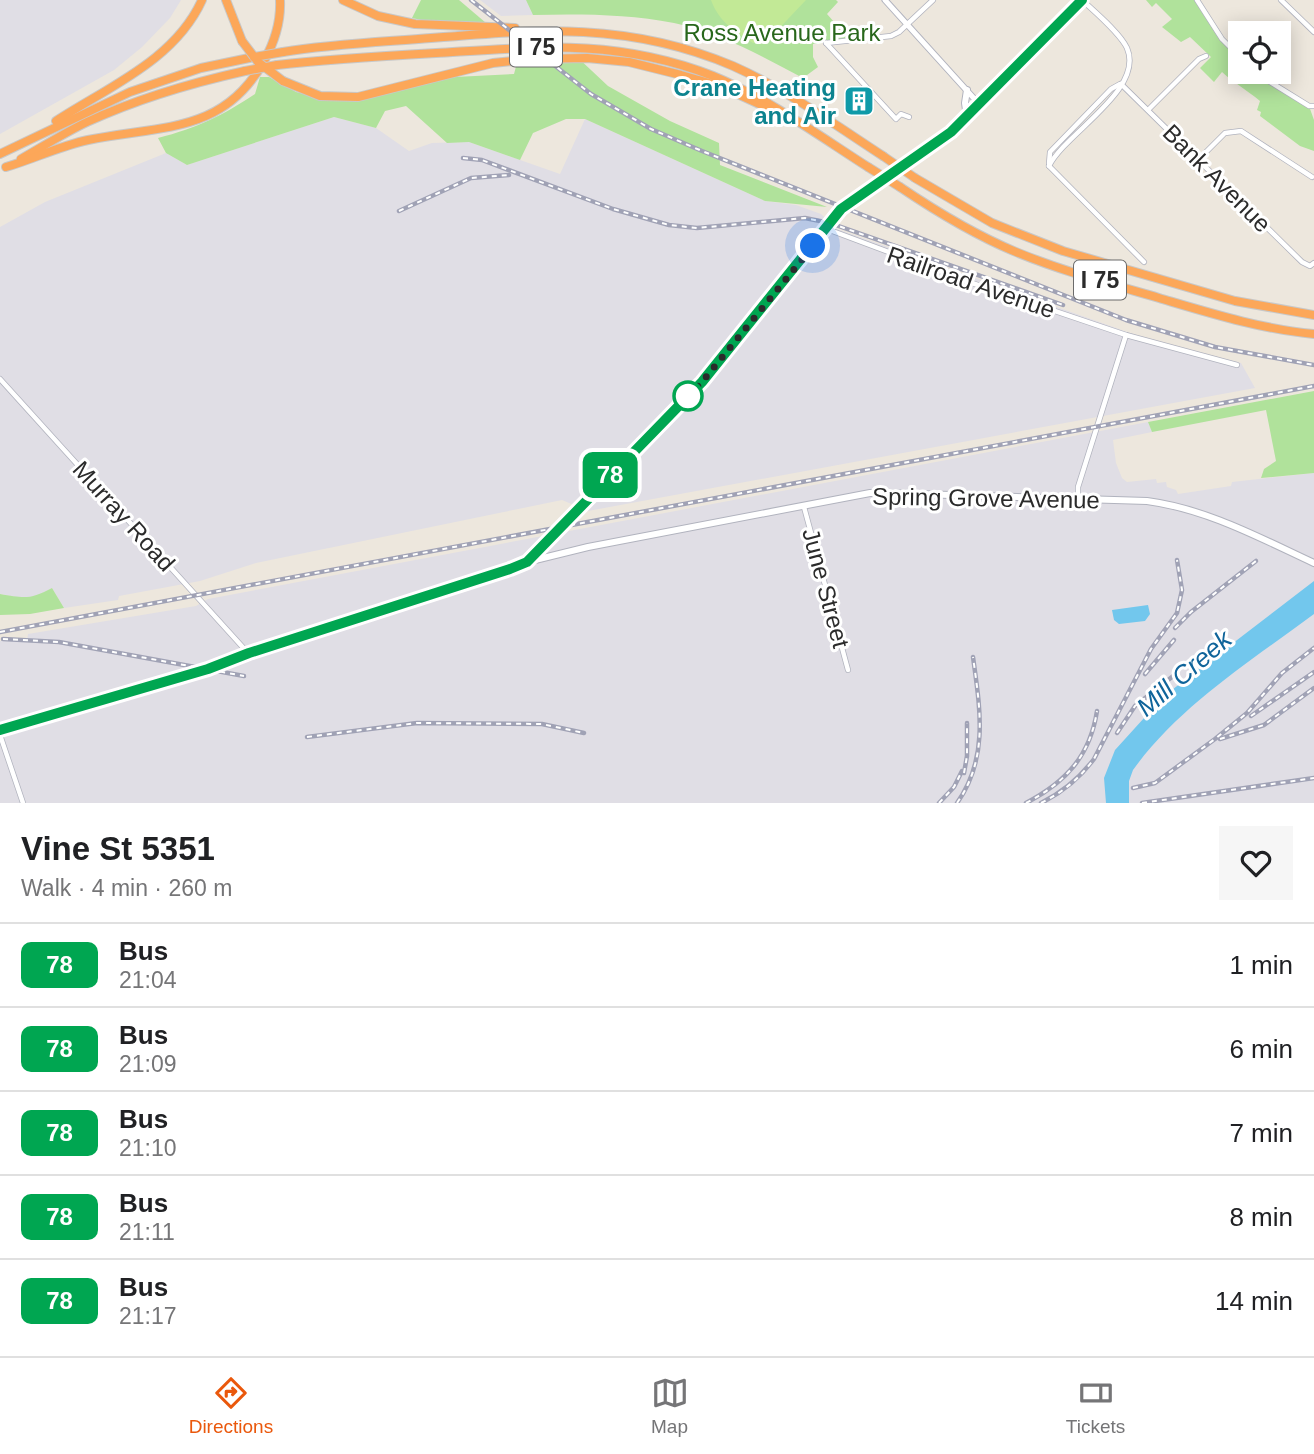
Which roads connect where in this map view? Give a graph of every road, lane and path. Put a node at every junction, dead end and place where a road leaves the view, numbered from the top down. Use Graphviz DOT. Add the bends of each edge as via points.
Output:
graph roads {
  1 [pos="202,0"];
  2 [pos="226,0"];
  3 [pos="280,0"];
  4 [pos="343,0"];
  5 [pos="885,0"];
  6 [pos="933,0"];
  7 [pos="1082,0"];
  8 [pos="1197,0"];
  9 [pos="1281,0"];
  10 [pos="907,23"];
  11 [pos="521,31"];
  12 [pos="1314,32"];
  13 [pos="1228,45"];
  14 [pos="1206,56"];
  15 [pos="1121,84"];
  16 [pos="1274,84"];
  17 [pos="967,90"];
  18 [pos="979,104"];
  19 [pos="1314,106"];
  20 [pos="1148,110"];
  21 [pos="783,112"];
  22 [pos="909,117"];
  23 [pos="967,117"];
  24 [pos="32,137"];
  25 [pos="0,154"];
  26 [pos="1199,159"];
  27 [pos="3,168"];
  28 [pos="1312,177"];
  29 [pos="827,229"];
  30 [pos="1144,262"];
  31 [pos="1314,263"];
  32 [pos="1314,315"];
  33 [pos="1314,334"];
  34 [pos="1126,335"];
  35 [pos="1237,365"];
  36 [pos="0,379"];
  37 [pos="1078,499"];
  38 [pos="804,507"];
  39 [pos="527,562"];
  40 [pos="1314,564"];
  41 [pos="249,653"];
  42 [pos="848,670"];
  43 [pos="0,732"];
  44 [pos="23,803"];
  1 -- 24 [label="highway" via="186,28 156,57"];
  2 -- 21 [label="highway, bridge" via="242,41 258,62 283,81 320,96 358,97 493,62 587,58 629,62 681,75"];
  3 -- 27 [label="highway" via="279,21 268,54 250,85 225,107 194,121 88,140"];
  4 -- 11 [label="highway" via="378,16 415,24 509,26"];
  5 -- 10 [label="street"];
  6 -- 10 [label="street"];
  7 -- 15 [label="street" via="1127,50 1129,70"];
  7 -- 18 [label="main road"];
  8 -- 13 [label="street"];
  9 -- 12 [label="street"];
  10 -- 17 [label="street"];
  10 -- 22 [label="street" via="882,39 825,43 896,118 901,114"];
  11 -- 24 [label="highway, I 75, bridge" via="283,52 201,68 130,92"];
  11 -- 32 [label="highway, I 75, bridge" via="606,32 710,57 783,91 915,177 1012,232 1236,301"];
  14 -- 20 [label="street"];
  15 -- 20 [label="street, Bank Avenue"];
  15 -- 30 [label="street" via="1050,152 1049,166"];
  16 -- 19 [label="street"];
  17 -- 18 [label="street"];
  17 -- 23 [label="main road"];
  18 -- 23 [label="main road"];
  20 -- 26 [label="street, Bank Avenue"];
  21 -- 27 [label="highway, I 75, bridge" via="749,92 689,68 594,48 332,58 245,71 131,104"];
  21 -- 33 [label="highway, I 75, bridge" via="970,230 1017,253 1238,321"];
  23 -- 29 [label="main road" via="942,140 841,209"];
  24 -- 25 [label="highway, I 75"];
  26 -- 28 [label="street" via="1225,133 1241,131"];
  26 -- 31 [label="street, Bank Avenue" via="1302,262"];
  29 -- 34 [label="street, Railroad Avenue"];
  29 -- 39 [label="main road" via="702,382"];
  34 -- 35 [label="street, Railroad Avenue"];
  34 -- 37 [label="street"];
  36 -- 41 [label="street, Murray Road"];
  37 -- 38 [label="main road, Spring Grove Avenue" via="870,493"];
  37 -- 40 [label="main road, Spring Grove Avenue" via="1147,501 1194,510"];
  38 -- 39 [label="main road, Spring Grove Avenue"];
  38 -- 42 [label="street, June Street"];
  39 -- 41 [label="main road, Spring Grove Avenue"];
  41 -- 43 [label="main road, Spring Grove Avenue"];
  43 -- 44 [label="street"];
}
